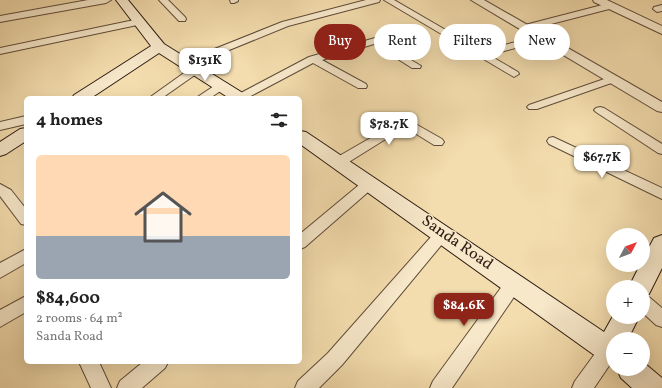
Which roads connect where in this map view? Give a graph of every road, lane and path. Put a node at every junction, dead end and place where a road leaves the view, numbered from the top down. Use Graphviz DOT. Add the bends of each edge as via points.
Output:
graph roads {
  1 [pos="106,0"];
  2 [pos="122,0"];
  3 [pos="163,0"];
  4 [pos="376,0"];
  5 [pos="388,0"];
  6 [pos="476,0"];
  7 [pos="603,2"];
  8 [pos="0,19"];
  9 [pos="182,19"];
  10 [pos="139,22"];
  11 [pos="517,24"];
  12 [pos="536,24"];
  13 [pos="439,29"];
  14 [pos="662,30"];
  15 [pos="159,47"];
  16 [pos="0,51"];
  17 [pos="570,54"];
  18 [pos="313,60"];
  19 [pos="492,60"];
  20 [pos="416,66"];
  21 [pos="190,67"];
  22 [pos="514,74"];
  23 [pos="613,79"];
  24 [pos="221,86"];
  25 [pos="362,86"];
  26 [pos="83,96"];
  27 [pos="157,96"];
  28 [pos="205,96"];
  29 [pos="237,96"];
  30 [pos="244,96"];
  31 [pos="533,107"];
  32 [pos="662,108"];
  33 [pos="600,110"];
  34 [pos="24,120"];
  35 [pos="0,126"];
  36 [pos="24,134"];
  37 [pos="302,137"];
  38 [pos="554,141"];
  39 [pos="438,142"];
  40 [pos="0,150"];
  41 [pos="662,150"];
  42 [pos="339,162"];
  43 [pos="370,183"];
  44 [pos="0,189"];
  45 [pos="662,194"];
  46 [pos="24,217"];
  47 [pos="443,233"];
  48 [pos="302,240"];
  49 [pos="662,244"];
  50 [pos="24,256"];
  51 [pos="0,271"];
  52 [pos="644,280"];
  53 [pos="514,283"];
  54 [pos="24,304"];
  55 [pos="650,308"];
  56 [pos="0,319"];
  57 [pos="662,319"];
  58 [pos="606,342"];
  59 [pos="606,354"];
  60 [pos="90,364"];
  61 [pos="156,364"];
  62 [pos="639,376"];
  63 [pos="101,388"];
  64 [pos="128,388"];
  65 [pos="305,388"];
  66 [pos="440,388"];
  67 [pos="582,388"];
  68 [pos="652,388"];
  1 -- 8 [label="street"];
  2 -- 10 [label="main road"];
  3 -- 9 [label="street"];
  4 -- 21 [label="street" via="285,24"];
  5 -- 13 [label="street"];
  6 -- 11 [label="street"];
  7 -- 12 [label="street"];
  7 -- 14 [label="street"];
  10 -- 15 [label="main road"];
  10 -- 16 [label="street"];
  15 -- 21 [label="main road"];
  15 -- 26 [label="main road"];
  17 -- 23 [label="street"];
  18 -- 20 [label="street" via="375,41"];
  18 -- 25 [label="street"];
  18 -- 30 [label="street"];
  19 -- 22 [label="street"];
  21 -- 24 [label="main road"];
  21 -- 27 [label="street"];
  23 -- 31 [label="street"];
  23 -- 32 [label="street"];
  24 -- 28 [label="street"];
  24 -- 29 [label="main road"];
  33 -- 41 [label="street"];
  34 -- 35 [label="street"];
  36 -- 40 [label="main road"];
  37 -- 42 [label="main road, Sanda Road"];
  38 -- 45 [label="street"];
  39 -- 42 [label="street" via="405,122"];
  42 -- 43 [label="main road, Sanda Road"];
  43 -- 47 [label="main road, Sanda Road"];
  43 -- 48 [label="street"];
  44 -- 46 [label="street"];
  47 -- 53 [label="main road, Sanda Road"];
  47 -- 65 [label="street" via="335,359"];
  49 -- 52 [label="main road"];
  50 -- 51 [label="street"];
  53 -- 58 [label="main road, Sanda Road"];
  53 -- 66 [label="street"];
  54 -- 56 [label="street"];
  55 -- 57 [label="street"];
  59 -- 67 [label="street"];
  60 -- 63 [label="street"];
  61 -- 64 [label="street"];
  62 -- 68 [label="main road"];
}
